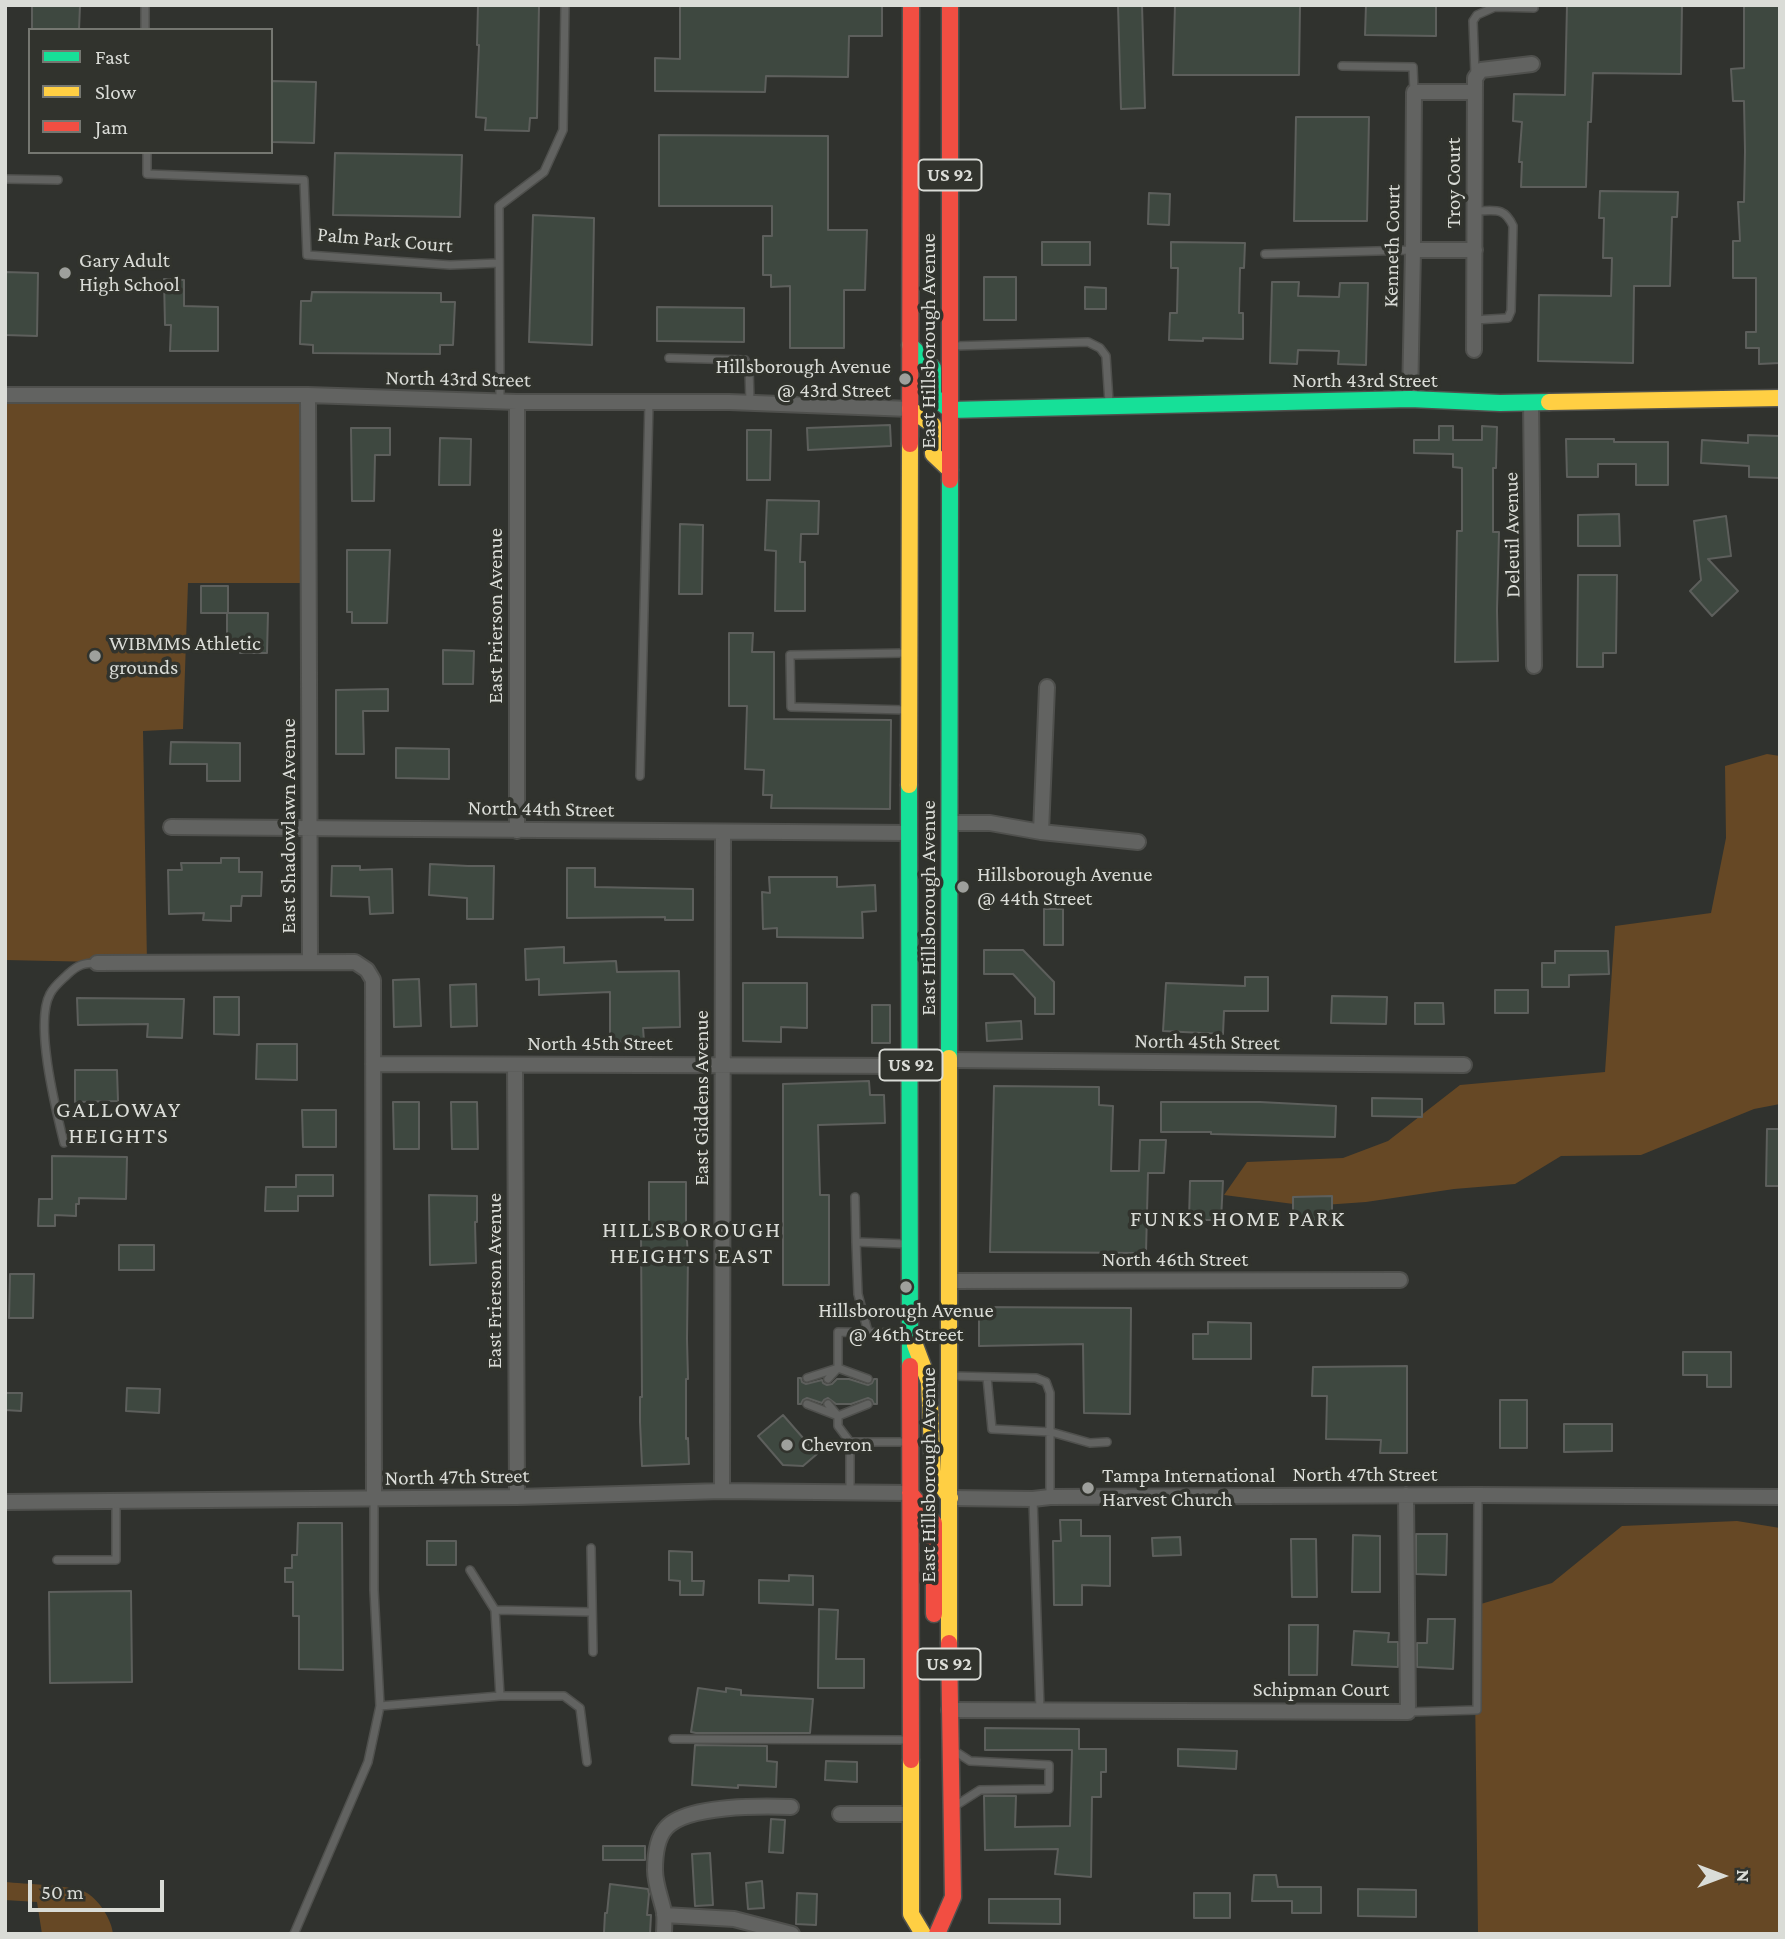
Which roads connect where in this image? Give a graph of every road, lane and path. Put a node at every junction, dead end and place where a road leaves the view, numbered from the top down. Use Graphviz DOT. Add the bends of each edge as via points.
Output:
graph roads {
  1 [pos="145,5"];
  2 [pos="565,5"];
  3 [pos="911,5"];
  4 [pos="950,5"];
  5 [pos="1534,8"];
  6 [pos="145,28"];
  7 [pos="1532,64"];
  8 [pos="1342,66"];
  9 [pos="1475,85"];
  10 [pos="1414,92"];
  11 [pos="147,154"];
  12 [pos="5,179"];
  13 [pos="58,180"];
  14 [pos="1475,211"];
  15 [pos="1413,250"];
  16 [pos="1475,250"];
  17 [pos="1265,254"];
  18 [pos="499,263"];
  19 [pos="1474,320"];
  20 [pos="910,345"];
  21 [pos="950,346"];
  22 [pos="1474,350"];
  23 [pos="669,358"];
  24 [pos="5,395"];
  25 [pos="308,395"];
  26 [pos="1780,398"];
  27 [pos="1410,399"];
  28 [pos="500,401"];
  29 [pos="517,402"];
  30 [pos="649,402"];
  31 [pos="750,402"];
  32 [pos="1531,403"];
  33 [pos="1110,406"];
  34 [pos="910,409"];
  35 [pos="950,410"];
  36 [pos="950,470"];
  37 [pos="910,653"];
  38 [pos="1534,666"];
  39 [pos="1047,687"];
  40 [pos="910,710"];
  41 [pos="639,776"];
  42 [pos="950,823"];
  43 [pos="171,827"];
  44 [pos="310,828"];
  45 [pos="517,831"];
  46 [pos="723,832"];
  47 [pos="1041,832"];
  48 [pos="909,833"];
  49 [pos="1138,842"];
  50 [pos="310,961"];
  51 [pos="97,962"];
  52 [pos="950,1060"];
  53 [pos="373,1064"];
  54 [pos="515,1065"];
  55 [pos="724,1065"];
  56 [pos="1464,1065"];
  57 [pos="911,1066"];
  58 [pos="64,1143"];
  59 [pos="855,1197"];
  60 [pos="856,1242"];
  61 [pos="911,1245"];
  62 [pos="1400,1280"];
  63 [pos="950,1281"];
  64 [pos="868,1332"];
  65 [pos="910,1333"];
  66 [pos="838,1368"];
  67 [pos="950,1376"];
  68 [pos="987,1377"];
  69 [pos="807,1378"];
  70 [pos="828,1378"];
  71 [pos="847,1378"];
  72 [pos="868,1378"];
  73 [pos="807,1404"];
  74 [pos="828,1404"];
  75 [pos="847,1404"];
  76 [pos="868,1404"];
  77 [pos="838,1416"];
  78 [pos="1051,1432"];
  79 [pos="850,1442"];
  80 [pos="910,1442"];
  81 [pos="1107,1442"];
  82 [pos="722,1491"];
  83 [pos="850,1493"];
  84 [pos="910,1493"];
  85 [pos="1478,1495"];
  86 [pos="1406,1496"];
  87 [pos="517,1497"];
  88 [pos="1050,1497"];
  89 [pos="1780,1497"];
  90 [pos="950,1498"];
  91 [pos="374,1499"];
  92 [pos="1033,1499"];
  93 [pos="116,1501"];
  94 [pos="5,1502"];
  95 [pos="591,1548"];
  96 [pos="57,1560"];
  97 [pos="470,1570"];
  98 [pos="495,1610"];
  99 [pos="592,1612"];
  100 [pos="593,1652"];
  101 [pos="500,1696"];
  102 [pos="380,1706"];
  103 [pos="949,1710"];
  104 [pos="1040,1710"];
  105 [pos="1408,1712"];
  106 [pos="673,1739"];
  107 [pos="911,1740"];
  108 [pos="950,1748"];
  109 [pos="587,1762"];
  110 [pos="791,1807"];
  111 [pos="951,1808"];
  112 [pos="840,1814"];
  113 [pos="911,1814"];
  114 [pos="664,1915"];
  115 [pos="295,1934"];
  116 [pos="664,1934"];
  117 [pos="792,1934"];
  118 [pos="923,1934"];
  119 [pos="937,1934"];
  1 -- 6 [label="lane"];
  2 -- 18 [label="lane" via="563,130 544,172 499,206"];
  3 -- 20 [label="main road, East Hillsborough Avenue / US 92"];
  4 -- 21 [label="main road, East Hillsborough Avenue / US 92"];
  5 -- 9 [label="lane" via="1495,7 1477,15 1473,21"];
  7 -- 9 [label="street" via="1481,70"];
  8 -- 10 [label="lane" via="1413,68"];
  9 -- 10 [label="street"];
  9 -- 14 [label="street, Troy Court"];
  10 -- 15 [label="street, Kenneth Court"];
  11 -- 18 [label="lane, Palm Park Court" via="148,174 304,180 307,255 450,265"];
  12 -- 13 [label="lane"];
  14 -- 16 [label="street, Troy Court"];
  14 -- 19 [label="lane" via="1501,211 1513,226 1511,311 1508,318"];
  15 -- 16 [label="street"];
  15 -- 17 [label="lane"];
  15 -- 27 [label="street, Kenneth Court"];
  16 -- 19 [label="street, Troy Court"];
  18 -- 28 [label="lane"];
  19 -- 22 [label="street, Troy Court"];
  20 -- 34 [label="main road, East Hillsborough Avenue / US 92"];
  20 -- 35 [label="main road" via="933,368 933,397"];
  21 -- 33 [label="lane" via="1088,342 1106,356"];
  21 -- 35 [label="main road, East Hillsborough Avenue / US 92"];
  23 -- 31 [label="lane" via="745,360"];
  24 -- 25 [label="street, North 43rd Street"];
  25 -- 28 [label="street, North 43rd Street"];
  25 -- 44 [label="street, East Shadowlawn Avenue"];
  26 -- 32 [label="main road, North 43rd Street"];
  27 -- 32 [label="main road, North 43rd Street"];
  27 -- 33 [label="main road, North 43rd Street"];
  28 -- 29 [label="street, North 43rd Street"];
  29 -- 30 [label="street, North 43rd Street"];
  29 -- 45 [label="street, East Frierson Avenue"];
  30 -- 31 [label="street, North 43rd Street"];
  30 -- 41 [label="lane"];
  31 -- 34 [label="street, North 43rd Street"];
  32 -- 38 [label="street, Deleuil Avenue"];
  33 -- 35 [label="main road, North 43rd Street"];
  34 -- 36 [label="main road" via="933,425 933,454"];
  34 -- 37 [label="main road, East Hillsborough Avenue / US 92"];
  35 -- 36 [label="main road, East Hillsborough Avenue / US 92"];
  36 -- 42 [label="main road, East Hillsborough Avenue / US 92"];
  37 -- 40 [label="main road, East Hillsborough Avenue / US 92"];
  37 -- 40 [label="lane" via="790,655 791,707"];
  39 -- 47 [label="street"];
  40 -- 48 [label="main road, East Hillsborough Avenue / US 92"];
  42 -- 47 [label="street"];
  42 -- 52 [label="main road, East Hillsborough Avenue / US 92"];
  43 -- 44 [label="street, North 44th Street"];
  44 -- 45 [label="street, North 44th Street"];
  44 -- 50 [label="street, East Shadowlawn Avenue"];
  45 -- 46 [label="street, North 44th Street"];
  46 -- 48 [label="street, North 44th Street"];
  46 -- 55 [label="street, East Giddens Avenue"];
  47 -- 49 [label="street"];
  48 -- 57 [label="main road, East Hillsborough Avenue / US 92"];
  50 -- 51 [label="street"];
  50 -- 53 [label="street, East Shadowlawn Avenue" via="355,962 367,970 373,980"];
  51 -- 58 [label="lane" via="78,965 49,995 45,1032 50,1084"];
  52 -- 56 [label="street, North 45th Street"];
  52 -- 63 [label="main road, East Hillsborough Avenue / US 92"];
  53 -- 54 [label="street, North 45th Street"];
  53 -- 91 [label="street, East Shadowlawn Avenue"];
  54 -- 55 [label="street, North 45th Street"];
  54 -- 87 [label="street, East Frierson Avenue"];
  55 -- 57 [label="street, North 45th Street"];
  55 -- 82 [label="street, East Giddens Avenue"];
  57 -- 61 [label="main road, East Hillsborough Avenue / US 92"];
  59 -- 60 [label="lane"];
  60 -- 61 [label="lane"];
  60 -- 64 [label="lane" via="858,1294"];
  61 -- 65 [label="main road, East Hillsborough Avenue / US 92"];
  62 -- 63 [label="street, North 46th Street"];
  63 -- 67 [label="main road, East Hillsborough Avenue / US 92"];
  64 -- 65 [label="lane"];
  64 -- 66 [label="lane" via="838,1332"];
  65 -- 80 [label="main road, East Hillsborough Avenue / US 92"];
  65 -- 90 [label="main road" via="929,1382 933,1473"];
  66 -- 69 [label="lane"];
  66 -- 70 [label="lane"];
  66 -- 71 [label="lane"];
  66 -- 72 [label="lane"];
  67 -- 68 [label="lane"];
  67 -- 90 [label="main road, East Hillsborough Avenue / US 92"];
  68 -- 78 [label="lane" via="1046,1382"];
  68 -- 78 [label="lane" via="992,1429"];
  73 -- 77 [label="lane"];
  74 -- 77 [label="lane"];
  75 -- 77 [label="lane"];
  76 -- 77 [label="lane"];
  77 -- 79 [label="lane" via="838,1426"];
  78 -- 81 [label="lane" via="1090,1443"];
  78 -- 88 [label="lane"];
  79 -- 80 [label="lane"];
  79 -- 83 [label="lane"];
  80 -- 84 [label="main road, East Hillsborough Avenue / US 92"];
  82 -- 83 [label="street, North 47th Street"];
  82 -- 87 [label="street, North 47th Street"];
  83 -- 84 [label="street, North 47th Street"];
  84 -- 103 [label="main road" via="934,1523 934,1660"];
  84 -- 107 [label="main road, East Hillsborough Avenue / US 92"];
  85 -- 86 [label="street, North 47th Street"];
  85 -- 89 [label="street, North 47th Street"];
  85 -- 105 [label="lane, Schipman Court" via="1477,1710"];
  86 -- 88 [label="street, North 47th Street"];
  86 -- 105 [label="street"];
  87 -- 91 [label="street, North 47th Street"];
  88 -- 92 [label="street, North 47th Street"];
  90 -- 92 [label="street, North 47th Street"];
  90 -- 103 [label="main road, East Hillsborough Avenue / US 92"];
  91 -- 93 [label="street, North 47th Street"];
  91 -- 102 [label="lane"];
  92 -- 104 [label="lane"];
  93 -- 94 [label="street, North 47th Street"];
  93 -- 96 [label="lane" via="116,1560"];
  95 -- 99 [label="lane"];
  97 -- 98 [label="lane"];
  98 -- 99 [label="lane"];
  98 -- 101 [label="lane"];
  99 -- 100 [label="lane"];
  101 -- 102 [label="lane"];
  101 -- 109 [label="lane" via="564,1696 580,1708"];
  102 -- 115 [label="lane" via="368,1762"];
  103 -- 104 [label="street, Schipman Court"];
  103 -- 108 [label="main road, East Hillsborough Avenue / US 92"];
  104 -- 105 [label="street, Schipman Court"];
  106 -- 107 [label="lane"];
  107 -- 113 [label="main road, East Hillsborough Avenue / US 92"];
  108 -- 111 [label="main road, East Hillsborough Avenue / US 92"];
  108 -- 111 [label="lane" via="970,1761 1049,1765 1049,1789 980,1790"];
  110 -- 114 [label="street" via="755,1806 679,1817 658,1843 655,1871"];
  111 -- 119 [label="main road, East Hillsborough Avenue / US 92" via="953,1896"];
  112 -- 113 [label="street"];
  113 -- 118 [label="main road, East Hillsborough Avenue / US 92" via="911,1914"];
  114 -- 116 [label="street"];
  114 -- 117 [label="street" via="734,1919"];
}
